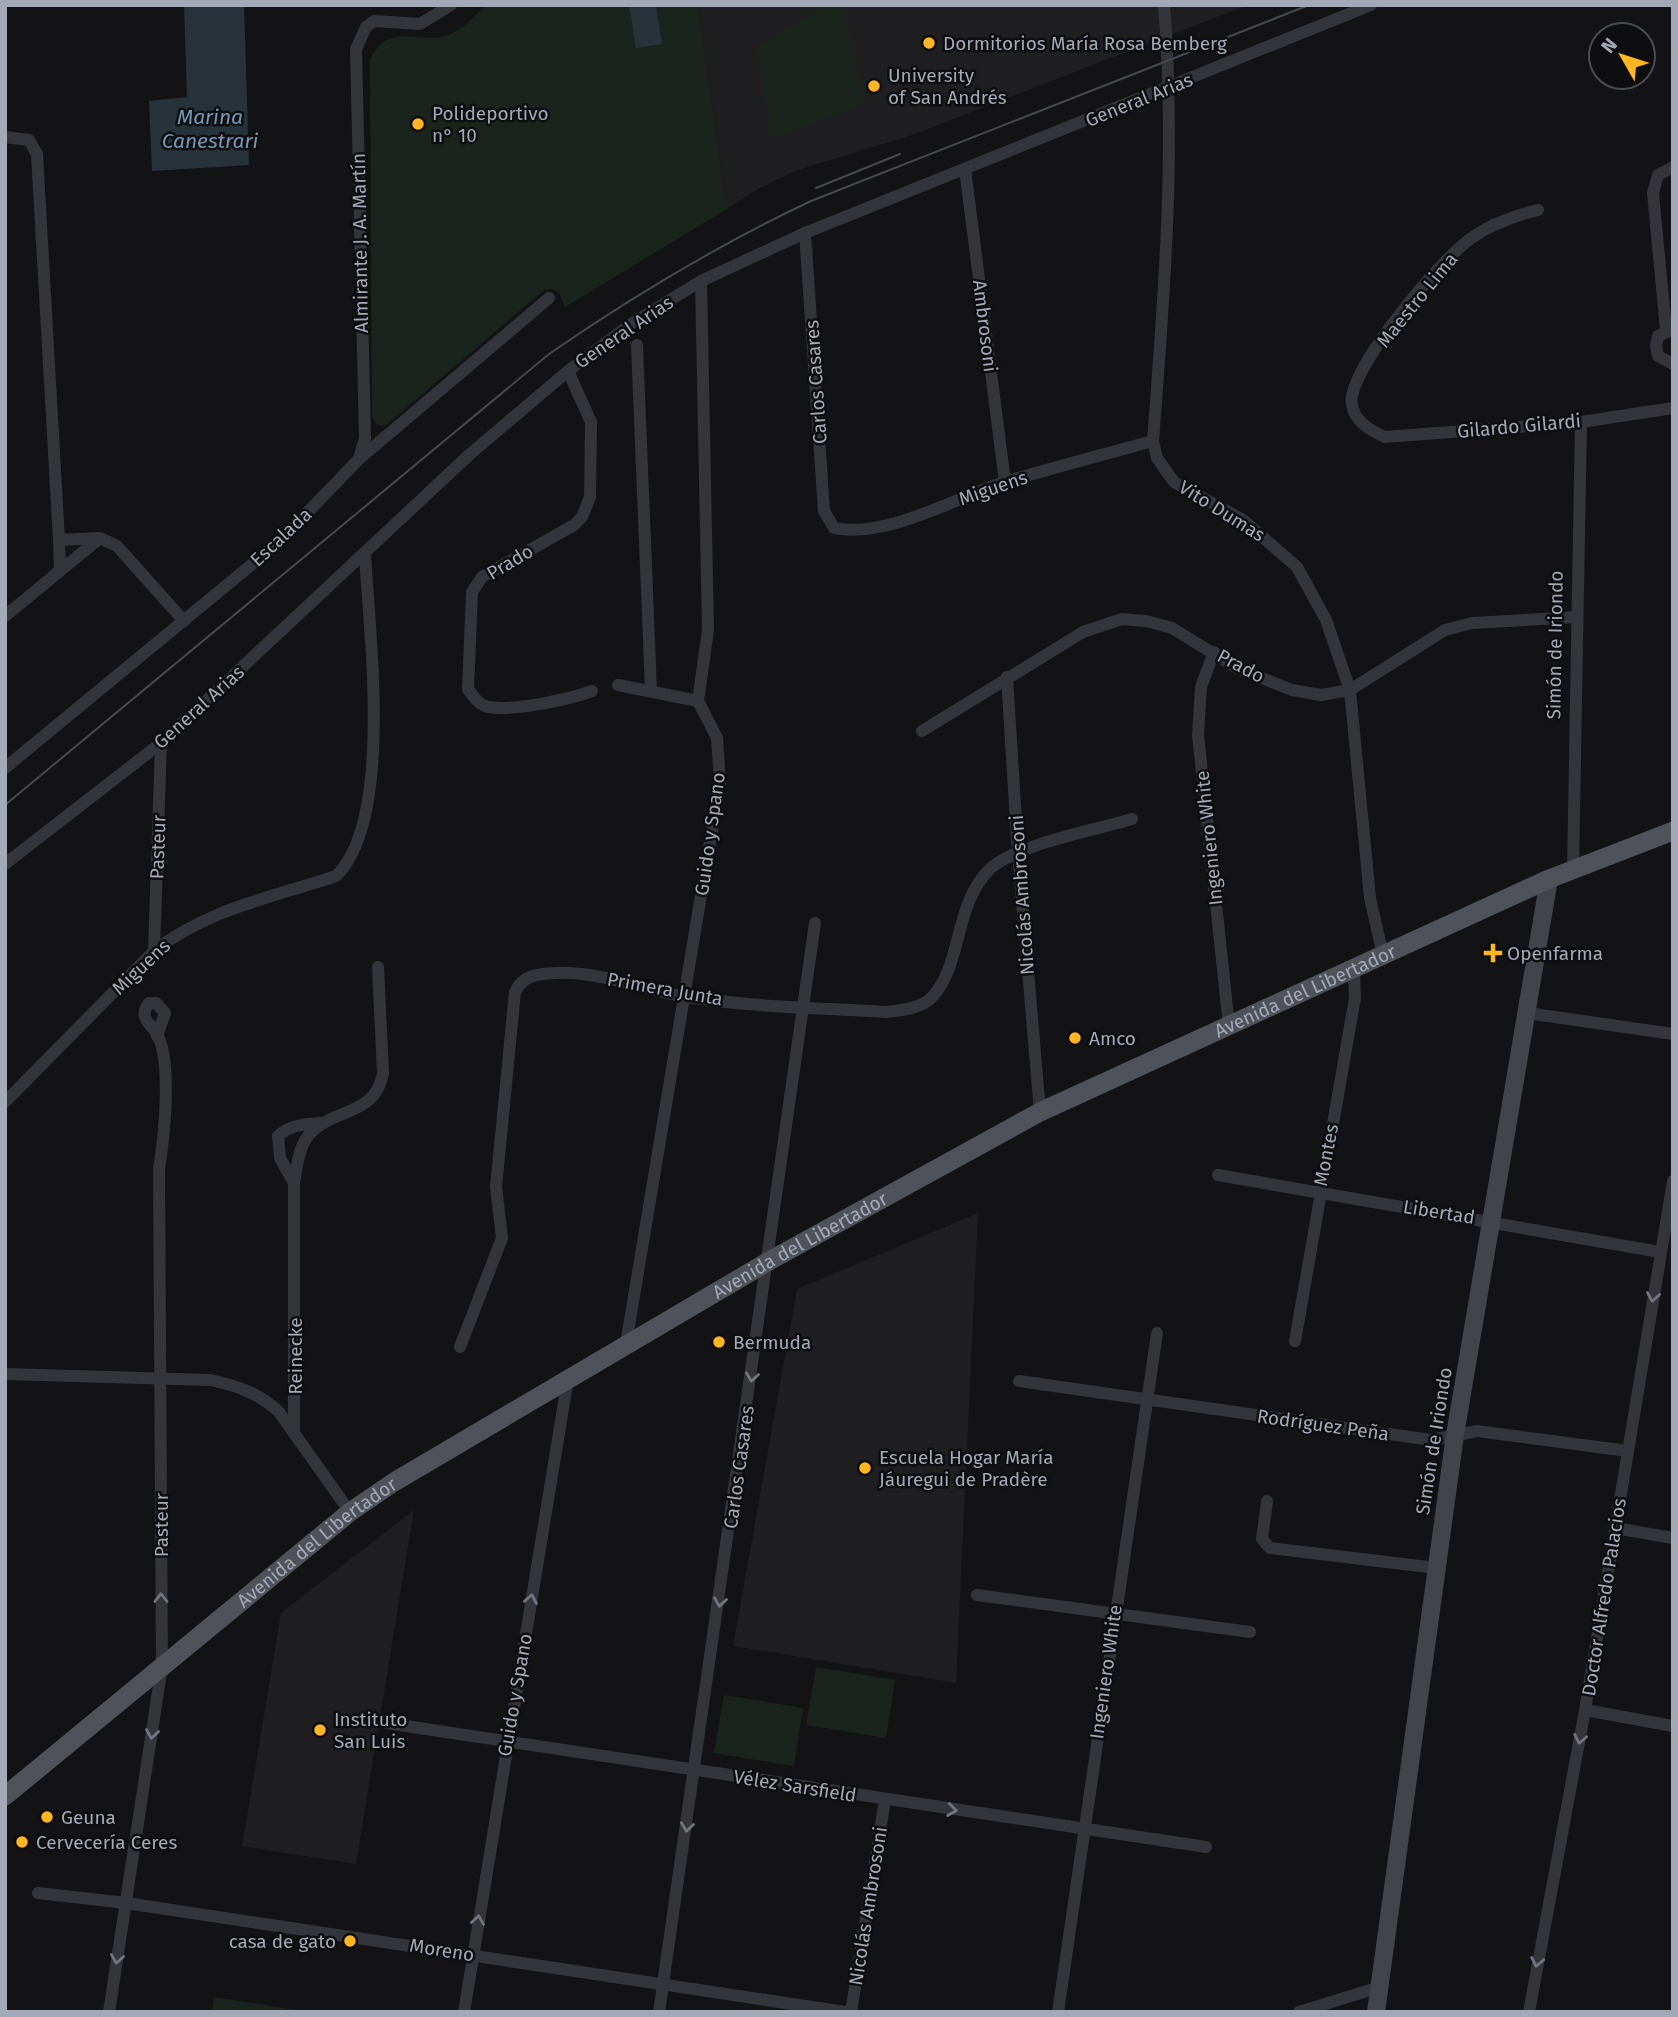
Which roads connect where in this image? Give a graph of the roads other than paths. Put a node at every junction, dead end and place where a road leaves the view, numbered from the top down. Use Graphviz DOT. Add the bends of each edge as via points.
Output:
graph roads {
  1 [pos="451,5"];
  2 [pos="1164,5"];
  3 [pos="1370,5"];
  4 [pos="1166,89"];
  5 [pos="5,137"];
  6 [pos="1673,167"];
  7 [pos="965,169"];
  8 [pos="1538,210"];
  9 [pos="806,233"];
  10 [pos="701,281"];
  11 [pos="549,298"];
  12 [pos="1670,329"];
  13 [pos="637,345"];
  14 [pos="1673,364"];
  15 [pos="568,371"];
  16 [pos="1673,408"];
  17 [pos="1581,422"];
  18 [pos="1366,428"];
  19 [pos="1153,441"];
  20 [pos="358,460"];
  21 [pos="1005,482"];
  22 [pos="834,528"];
  23 [pos="100,538"];
  24 [pos="59,540"];
  25 [pos="365,554"];
  26 [pos="60,571"];
  27 [pos="5,616"];
  28 [pos="1577,617"];
  29 [pos="184,621"];
  30 [pos="1214,653"];
  31 [pos="1007,677"];
  32 [pos="618,685"];
  33 [pos="651,690"];
  34 [pos="1350,690"];
  35 [pos="592,691"];
  36 [pos="698,701"];
  37 [pos="922,731"];
  38 [pos="161,743"];
  39 [pos="5,768"];
  40 [pos="1132,819"];
  41 [pos="1673,831"];
  42 [pos="1018,853"];
  43 [pos="5,864"];
  44 [pos="1573,869"];
  45 [pos="1549,879"];
  46 [pos="815,923"];
  47 [pos="154,951"];
  48 [pos="1383,955"];
  49 [pos="378,967"];
  50 [pos="1354,969"];
  51 [pos="686,996"];
  52 [pos="804,1007"];
  53 [pos="1527,1013"];
  54 [pos="1229,1026"];
  55 [pos="1673,1034"];
  56 [pos="158,1036"];
  57 [pos="5,1102"];
  58 [pos="1040,1112"];
  59 [pos="323,1123"];
  60 [pos="1218,1175"];
  61 [pos="1673,1181"];
  62 [pos="293,1183"];
  63 [pos="1319,1192"];
  64 [pos="1491,1221"];
  65 [pos="1660,1252"];
  66 [pos="769,1261"];
  67 [pos="1157,1333"];
  68 [pos="1295,1341"];
  69 [pos="626,1344"];
  70 [pos="460,1347"];
  71 [pos="5,1374"];
  72 [pos="160,1377"];
  73 [pos="568,1378"];
  74 [pos="1019,1381"];
  75 [pos="1145,1400"];
  76 [pos="295,1433"];
  77 [pos="1455,1435"];
  78 [pos="1628,1451"];
  79 [pos="1267,1502"];
  80 [pos="350,1513"];
  81 [pos="1615,1528"];
  82 [pos="1673,1538"];
  83 [pos="1436,1569"];
  84 [pos="977,1595"];
  85 [pos="1114,1613"];
  86 [pos="1250,1632"];
  87 [pos="162,1666"];
  88 [pos="1585,1710"];
  89 [pos="386,1723"];
  90 [pos="1673,1726"];
  91 [pos="507,1743"];
  92 [pos="695,1771"];
  93 [pos="5,1796"];
  94 [pos="884,1800"];
  95 [pos="1083,1828"];
  96 [pos="1206,1847"];
  97 [pos="38,1893"];
  98 [pos="126,1903"];
  99 [pos="472,1954"];
  100 [pos="663,1985"];
  101 [pos="1380,1987"];
  102 [pos="109,2012"];
  103 [pos="464,2012"];
  104 [pos="659,2012"];
  105 [pos="848,2012"];
  106 [pos="1058,2012"];
  107 [pos="1299,2012"];
  108 [pos="1376,2012"];
  109 [pos="1529,2012"];
  1 -- 20 [label="street, Almirante J. A. Martín" via="420,24 374,21 356,49 365,438"];
  2 -- 4 [label="street, Vito Dumas"];
  3 -- 4 [label="street, General Arias"];
  4 -- 7 [label="street, General Arias"];
  4 -- 19 [label="street, Vito Dumas" via="1166,271"];
  5 -- 24 [label="street" via="29,141 37,154"];
  6 -- 12 [label="street" via="1658,175 1653,193"];
  7 -- 9 [label="street, General Arias"];
  7 -- 21 [label="street, Ambrosoni"];
  8 -- 18 [label="street, Maestro Lima" via="1513,216 1471,238 1396,320 1352,389 1351,403"];
  9 -- 10 [label="street, General Arias"];
  9 -- 22 [label="street, Carlos Casares" via="824,512"];
  10 -- 15 [label="street, General Arias" via="631,324"];
  10 -- 36 [label="street" via="708,630"];
  11 -- 20 [label="street, Escalada"];
  12 -- 14 [label="street" via="1658,336 1656,346 1658,356"];
  13 -- 33 [label="street"];
  15 -- 25 [label="street, General Arias" via="468,455"];
  15 -- 35 [label="street, Prado" via="591,422 590,497 574,524 482,577 472,592 468,689 487,707 561,701"];
  16 -- 17 [label="street, Gilardo Gilardi"];
  17 -- 18 [label="street, Gilardo Gilardi" via="1385,437"];
  17 -- 28 [label="street, Simón de Iriondo"];
  19 -- 21 [label="street, Miguens"];
  19 -- 34 [label="street, Vito Dumas" via="1157,458 1174,482 1243,520 1297,567 1326,620"];
  20 -- 29 [label="street, Escalada" via="279,542"];
  21 -- 22 [label="street, Miguens" via="882,526 850,531"];
  23 -- 24 [label="street"];
  23 -- 26 [label="street"];
  23 -- 29 [label="street" via="117,546"];
  24 -- 26 [label="street"];
  25 -- 38 [label="street, General Arias"];
  25 -- 47 [label="street, Miguens" via="373,701 370,786 366,822 346,866 336,876 222,910"];
  26 -- 27 [label="street"];
  28 -- 34 [label="street, Prado" via="1472,623 1445,630"];
  28 -- 44 [label="street, Simón de Iriondo"];
  29 -- 39 [label="street, Escalada"];
  30 -- 31 [label="street, Prado" via="1172,628 1122,619 1083,632"];
  30 -- 34 [label="street, Prado" via="1237,668 1292,690 1321,695"];
  30 -- 54 [label="street, Ingeniero White" via="1201,687 1198,734"];
  31 -- 37 [label="street, Prado"];
  31 -- 42 [label="street, Nicolás Ambrosoni"];
  32 -- 33 [label="street"];
  33 -- 36 [label="street"];
  34 -- 48 [label="street, Vito Dumas" via="1370,898"];
  36 -- 51 [label="street, Guido y Spano" via="717,738 720,782"];
  38 -- 43 [label="street, General Arias"];
  38 -- 47 [label="street, Pasteur"];
  40 -- 42 [label="street, Primera Junta"];
  41 -- 44 [label="main road, Avenida del Libertador"];
  42 -- 52 [label="street, Primera Junta" via="994,866 972,891 944,978 931,998 911,1008 886,1012"];
  42 -- 58 [label="street, Nicolás Ambrosoni"];
  44 -- 45 [label="main road, Avenida del Libertador"];
  45 -- 48 [label="main road, Avenida del Libertador"];
  45 -- 53 [label="street, Simón de Iriondo"];
  46 -- 52 [label="street, Carlos Casares"];
  47 -- 57 [label="street, Miguens"];
  48 -- 50 [label="main road, Avenida del Libertador"];
  49 -- 59 [label="street, Reinecke" via="381,1088 370,1101"];
  50 -- 54 [label="main road, Avenida del Libertador"];
  50 -- 63 [label="street, Montes" via="1355,998"];
  51 -- 52 [label="street, Primera Junta"];
  51 -- 69 [label="street, Guido y Spano"];
  51 -- 70 [label="street, Primera Junta" via="575,974 530,975 519,984 498,1148 496,1187 502,1238"];
  52 -- 66 [label="street, Carlos Casares"];
  53 -- 55 [label="street"];
  53 -- 64 [label="street, Simón de Iriondo"];
  54 -- 58 [label="main road, Avenida del Libertador"];
  56 -- 72 [label="street, Pasteur" via="165,1078 159,1169"];
  58 -- 66 [label="main road, Avenida del Libertador"];
  59 -- 62 [label="street, Reinecke" via="307,1137"];
  59 -- 62 [label="street, Reinecke" via="302,1124 278,1136 280,1158"];
  60 -- 63 [label="street, Libertad"];
  61 -- 65 [label="street, Doctor Alfredo Palacios"];
  62 -- 76 [label="street, Reinecke"];
  63 -- 64 [label="street, Libertad"];
  63 -- 68 [label="street, Montes"];
  64 -- 65 [label="street, Libertad"];
  64 -- 77 [label="street, Simón de Iriondo"];
  65 -- 78 [label="street, Doctor Alfredo Palacios, one-way"];
  66 -- 69 [label="main road, Avenida del Libertador"];
  66 -- 92 [label="street, Carlos Casares, one-way"];
  67 -- 75 [label="street, Ingeniero White"];
  69 -- 73 [label="main road, Avenida del Libertador"];
  71 -- 72 [label="street"];
  72 -- 76 [label="street" via="240,1387 265,1398"];
  87 -- 72 [label="street, Pasteur, one-way"];
  73 -- 80 [label="main road, Avenida del Libertador"];
  91 -- 73 [label="street, Guido y Spano, one-way"];
  74 -- 75 [label="street, Rodríguez Peña"];
  75 -- 77 [label="street, Rodríguez Peña" via="1431,1440"];
  75 -- 85 [label="street, Ingeniero White"];
  76 -- 80 [label="street"];
  77 -- 78 [label="street, Rodríguez Peña" via="1477,1431"];
  77 -- 83 [label="street, Simón de Iriondo"];
  78 -- 81 [label="street, Doctor Alfredo Palacios"];
  79 -- 83 [label="street" via="1262,1539 1270,1548"];
  80 -- 87 [label="main road, Avenida del Libertador"];
  81 -- 82 [label="street"];
  81 -- 88 [label="street, Doctor Alfredo Palacios"];
  83 -- 101 [label="street, Simón de Iriondo"];
  84 -- 85 [label="street"];
  85 -- 86 [label="street"];
  85 -- 95 [label="street, Ingeniero White"];
  87 -- 93 [label="main road, Avenida del Libertador"];
  87 -- 98 [label="street, Pasteur, one-way"];
  88 -- 90 [label="street"];
  88 -- 109 [label="street, Doctor Alfredo Palacios, one-way"];
  89 -- 91 [label="street, Vélez Sarsfield"];
  91 -- 92 [label="street, Vélez Sarsfield"];
  99 -- 91 [label="street, Guido y Spano, one-way"];
  92 -- 94 [label="street, Vélez Sarsfield"];
  92 -- 100 [label="street, Carlos Casares, one-way"];
  94 -- 95 [label="street, Vélez Sarsfield, one-way"];
  94 -- 105 [label="street, Nicolás Ambrosoni"];
  95 -- 96 [label="street, Vélez Sarsfield"];
  95 -- 106 [label="street, Ingeniero White"];
  97 -- 98 [label="street, Moreno"];
  98 -- 99 [label="street, Moreno"];
  98 -- 102 [label="street, Pasteur, one-way"];
  99 -- 100 [label="street, Moreno"];
  99 -- 103 [label="street, Guido y Spano"];
  100 -- 104 [label="street, Carlos Casares"];
  100 -- 105 [label="street, Moreno"];
  101 -- 107 [label="street"];
  101 -- 108 [label="street, Simón de Iriondo"];
}
